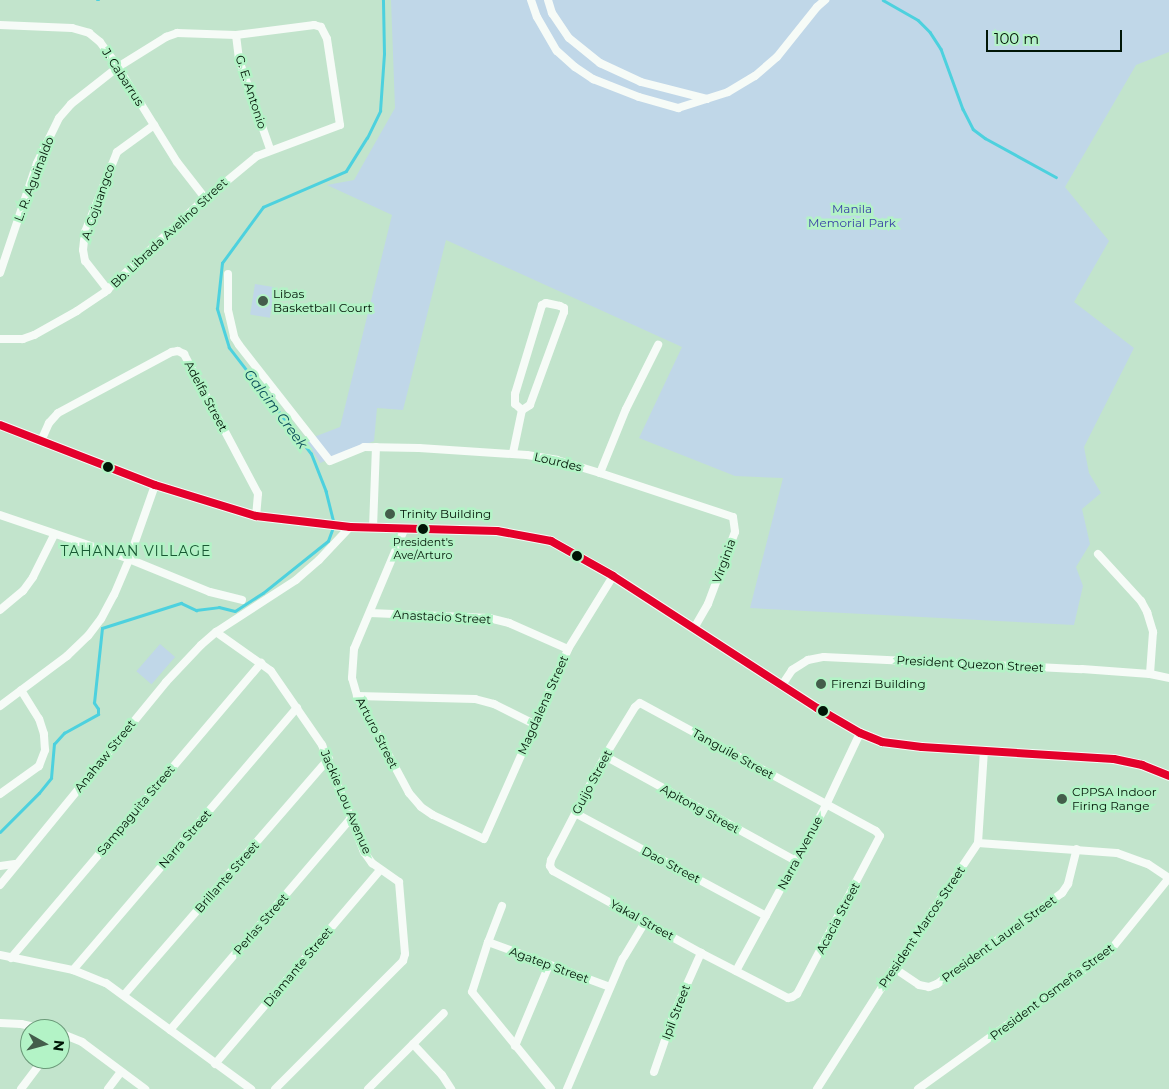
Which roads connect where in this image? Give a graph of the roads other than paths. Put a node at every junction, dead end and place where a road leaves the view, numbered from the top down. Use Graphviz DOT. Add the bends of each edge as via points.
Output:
graph roads {
  1 [pos="531,0"];
  2 [pos="548,0"];
  3 [pos="825,0"];
  4 [pos="0,25"];
  5 [pos="236,35"];
  6 [pos="118,66"];
  7 [pos="709,100"];
  8 [pos="154,125"];
  9 [pos="340,125"];
  10 [pos="270,149"];
  11 [pos="205,198"];
  12 [pos="0,273"];
  13 [pos="228,274"];
  14 [pos="108,290"];
  15 [pos="0,339"];
  16 [pos="658,345"];
  17 [pos="522,410"];
  18 [pos="0,425"];
  19 [pos="41,441"];
  20 [pos="376,447"];
  21 [pos="513,453"];
  22 [pos="600,473"];
  23 [pos="156,485"];
  24 [pos="0,515"];
  25 [pos="256,516"];
  26 [pos="732,517"];
  27 [pos="344,527"];
  28 [pos="373,528"];
  29 [pos="404,530"];
  30 [pos="54,535"];
  31 [pos="1098,554"];
  32 [pos="129,559"];
  33 [pos="613,576"];
  34 [pos="242,600"];
  35 [pos="0,610"];
  36 [pos="370,613"];
  37 [pos="694,628"];
  38 [pos="216,632"];
  39 [pos="568,649"];
  40 [pos="261,663"];
  41 [pos="1150,674"];
  42 [pos="1169,678"];
  43 [pos="782,685"];
  44 [pos="21,690"];
  45 [pos="358,696"];
  46 [pos="640,703"];
  47 [pos="0,706"];
  48 [pos="297,708"];
  49 [pos="534,724"];
  50 [pos="860,734"];
  51 [pos="984,751"];
  52 [pos="604,756"];
  53 [pos="329,758"];
  54 [pos="1169,776"];
  55 [pos="0,794"];
  56 [pos="826,805"];
  57 [pos="575,814"];
  58 [pos="351,818"];
  59 [pos="484,839"];
  60 [pos="978,843"];
  61 [pos="1077,849"];
  62 [pos="796,861"];
  63 [pos="15,864"];
  64 [pos="0,866"];
  65 [pos="550,866"];
  66 [pos="380,870"];
  67 [pos="1169,878"];
  68 [pos="0,885"];
  69 [pos="502,906"];
  70 [pos="766,916"];
  71 [pos="645,922"];
  72 [pos="488,942"];
  73 [pos="701,953"];
  74 [pos="0,955"];
  75 [pos="11,958"];
  76 [pos="549,965"];
  77 [pos="894,968"];
  78 [pos="73,970"];
  79 [pos="736,971"];
  80 [pos="610,987"];
  81 [pos="124,996"];
  82 [pos="444,1013"];
  83 [pos="0,1023"];
  84 [pos="20,1024"];
  85 [pos="170,1030"];
  86 [pos="70,1038"];
  87 [pos="413,1044"];
  88 [pos="515,1046"];
  89 [pos="215,1064"];
  90 [pos="36,1069"];
  91 [pos="121,1072"];
  92 [pos="654,1072"];
  93 [pos="21,1089"];
  94 [pos="108,1089"];
  95 [pos="146,1089"];
  96 [pos="251,1089"];
  97 [pos="275,1089"];
  98 [pos="368,1089"];
  99 [pos="451,1089"];
  100 [pos="551,1089"];
  101 [pos="567,1089"];
  102 [pos="817,1089"];
  103 [pos="918,1089"];
  1 -- 7 [label="street" via="537,18 557,51 593,79 670,107"];
  2 -- 7 [label="street" via="552,13 569,38 592,58 641,82"];
  3 -- 7 [label="street" via="777,57 756,76"];
  4 -- 6 [label="street, J. Cabarrus" via="72,28 89,33"];
  5 -- 6 [label="street, L. R. Aguinaldo" via="178,33 166,36"];
  5 -- 9 [label="street, L. R. Aguinaldo" via="314,25 321,27 327,39"];
  5 -- 10 [label="street, G. E. Antonio" via="239,60"];
  6 -- 8 [label="street, J. Cabarrus"];
  6 -- 12 [label="street, L. R. Aguinaldo" via="71,104 59,118 37,162"];
  8 -- 11 [label="street, J. Cabarrus"];
  8 -- 14 [label="street, A. Cojuangco" via="117,152 85,232 82,250 85,261"];
  9 -- 10 [label="street, Bb. Librada Avelino Street"];
  10 -- 11 [label="street, Bb. Librada Avelino Street" via="256,156"];
  11 -- 14 [label="street, Bb. Librada Avelino Street"];
  13 -- 20 [label="street, Lourdes" via="228,310 234,337 330,461 364,447"];
  14 -- 15 [label="street, Bb. Librada Avelino Street" via="34,335 23,339"];
  16 -- 22 [label="street" via="626,409"];
  17 -- 17 [label="street" via="531,404 564,312 564,308 554,304 542,305 520,376 514,402"];
  17 -- 21 [label="street"];
  18 -- 19 [label="street"];
  19 -- 23 [label="street"];
  19 -- 25 [label="street, Adelfa Street" via="49,423 58,413 178,351 184,354 258,494"];
  20 -- 21 [label="street, Lourdes"];
  20 -- 28 [label="street"];
  21 -- 22 [label="street, Lourdes" via="557,460"];
  22 -- 26 [label="street, Lourdes"];
  23 -- 25 [label="street"];
  23 -- 32 [label="street"];
  24 -- 30 [label="street"];
  25 -- 27 [label="street"];
  26 -- 37 [label="street, Virginia" via="734,532 708,604"];
  27 -- 28 [label="street"];
  27 -- 38 [label="street" via="326,554 296,580"];
  28 -- 29 [label="street"];
  29 -- 33 [label="street" via="526,535 551,541"];
  29 -- 36 [label="street, Arturo Street"];
  30 -- 32 [label="street"];
  30 -- 35 [label="street" via="33,577"];
  31 -- 41 [label="street" via="1141,601 1147,612 1154,632"];
  32 -- 34 [label="street" via="210,592"];
  32 -- 44 [label="street" via="114,595 88,636"];
  33 -- 37 [label="street"];
  33 -- 39 [label="street, Magdalena Street"];
  36 -- 39 [label="street, Anastacio Street" via="489,618"];
  36 -- 45 [label="street, Arturo Street" via="352,660 352,678"];
  37 -- 43 [label="street"];
  38 -- 40 [label="street, Jackie Lou Avenue"];
  38 -- 63 [label="street, Anahaw Street" via="166,682"];
  39 -- 49 [label="street, Magdalena Street"];
  40 -- 48 [label="street, Jackie Lou Avenue" via="271,671"];
  40 -- 75 [label="street, Sampaguita Street"];
  41 -- 42 [label="street, President Quezon Street"];
  41 -- 43 [label="street, President Quezon Street" via="824,657 808,660 792,670"];
  43 -- 50 [label="street"];
  44 -- 47 [label="street"];
  44 -- 55 [label="street" via="38,719 44,734 45,750 39,766"];
  45 -- 49 [label="street" via="475,699 494,704"];
  45 -- 59 [label="street, Arturo Street" via="408,793 421,807"];
  46 -- 52 [label="street, Guijo Street"];
  46 -- 56 [label="street, Tanguile Street"];
  48 -- 53 [label="street, Jackie Lou Avenue"];
  48 -- 78 [label="street, Narra Street"];
  49 -- 59 [label="street, Magdalena Street"];
  50 -- 51 [label="street" via="902,745"];
  50 -- 56 [label="street, Narra Avenue"];
  51 -- 54 [label="street" via="1114,759 1142,765"];
  51 -- 60 [label="street"];
  52 -- 57 [label="street, Guijo Street"];
  52 -- 62 [label="street, Apitong Street"];
  53 -- 58 [label="street, Jackie Lou Avenue"];
  53 -- 81 [label="street, Brillante Street"];
  56 -- 62 [label="street, Narra Avenue"];
  56 -- 79 [label="street, Acacia Street" via="880,836 802,986 797,994 788,998"];
  57 -- 65 [label="street, Guijo Street" via="550,860"];
  57 -- 70 [label="street, Dao Street"];
  58 -- 66 [label="street, Jackie Lou Avenue" via="364,852"];
  58 -- 85 [label="street, Perlas Street"];
  60 -- 61 [label="street"];
  60 -- 77 [label="street, President Marcos Street"];
  61 -- 67 [label="street" via="1134,858"];
  61 -- 77 [label="street, President Laurel Street" via="1068,884 1062,893 936,984 929,987 919,985"];
  62 -- 70 [label="street, Narra Avenue"];
  63 -- 64 [label="street"];
  63 -- 68 [label="street, Anahaw Street"];
  65 -- 71 [label="street, Yakal Street" via="553,871"];
  66 -- 89 [label="street, Diamante Street"];
  66 -- 97 [label="street, Jackie Lou Avenue" via="399,882 403,961"];
  67 -- 103 [label="street, President Osmeña Street" via="1109,952"];
  69 -- 72 [label="street"];
  70 -- 79 [label="street, Narra Avenue"];
  71 -- 73 [label="street, Yakal Street"];
  71 -- 80 [label="street" via="623,957"];
  72 -- 76 [label="street, Agatep Street"];
  72 -- 88 [label="street" via="472,992"];
  73 -- 79 [label="street, Yakal Street"];
  73 -- 92 [label="street, Ipil Street" via="675,1011"];
  74 -- 75 [label="street"];
  75 -- 78 [label="street"];
  76 -- 80 [label="street, Agatep Street"];
  76 -- 88 [label="street"];
  77 -- 102 [label="street, President Marcos Street"];
  78 -- 81 [label="street" via="106,983"];
  80 -- 101 [label="street"];
  81 -- 85 [label="street"];
  82 -- 87 [label="street"];
  83 -- 84 [label="street"];
  85 -- 89 [label="street"];
  86 -- 91 [label="street" via="82,1042"];
  87 -- 98 [label="street"];
  87 -- 99 [label="street"];
  88 -- 100 [label="street"];
  89 -- 96 [label="street"];
  90 -- 93 [label="street"];
  91 -- 94 [label="street"];
  91 -- 95 [label="street"];
}
